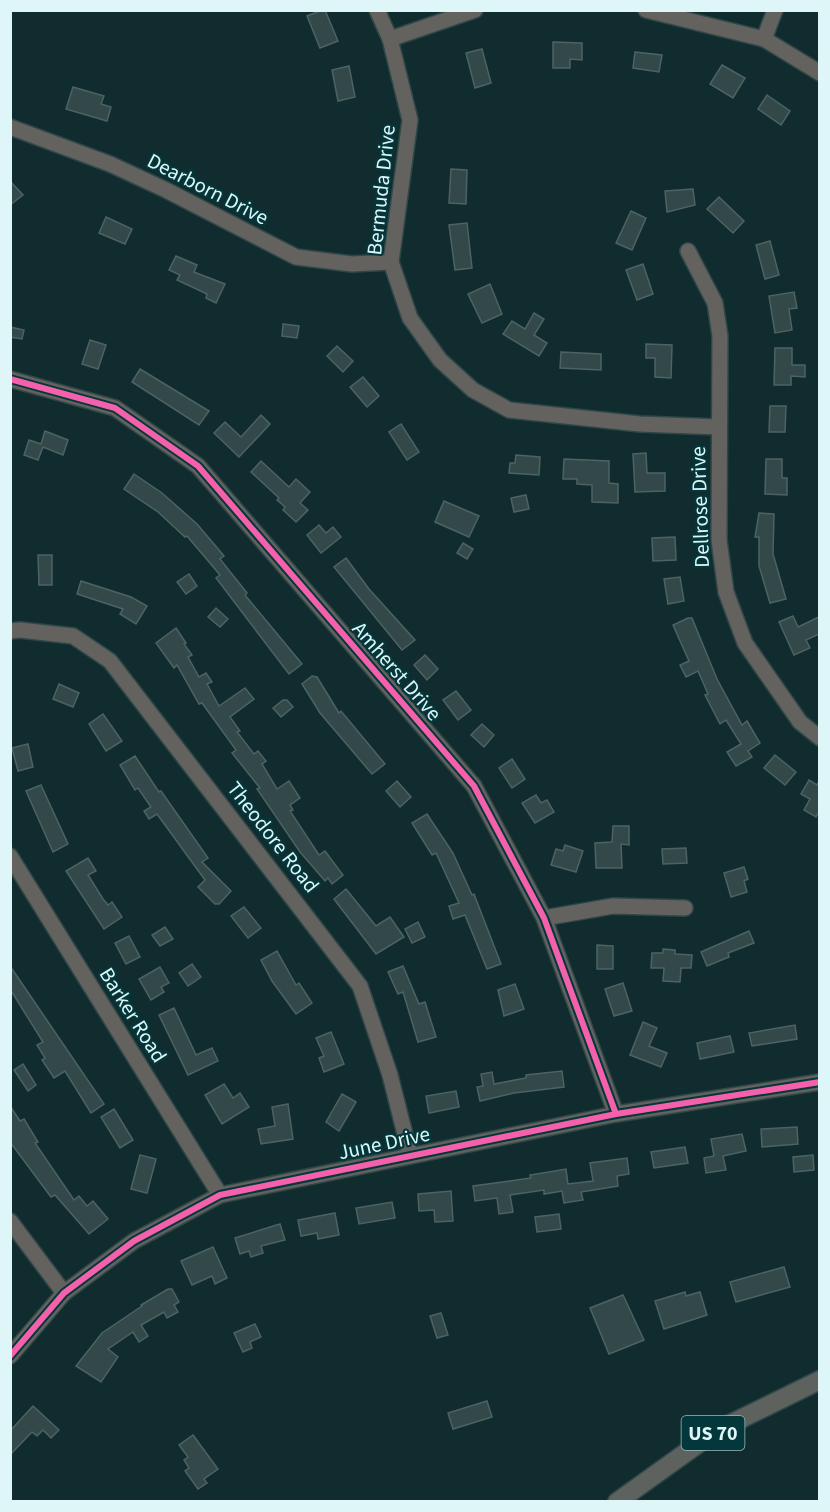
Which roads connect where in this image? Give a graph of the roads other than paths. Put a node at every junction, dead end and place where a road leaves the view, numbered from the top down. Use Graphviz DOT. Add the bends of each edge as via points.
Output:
graph roads {
  1 [pos="377,10"];
  2 [pos="475,10"];
  3 [pos="646,10"];
  4 [pos="775,10"];
  5 [pos="390,39"];
  6 [pos="764,39"];
  7 [pos="819,74"];
  8 [pos="10,127"];
  9 [pos="688,251"];
  10 [pos="391,262"];
  11 [pos="10,379"];
  12 [pos="719,427"];
  13 [pos="10,632"];
  14 [pos="819,738"];
  15 [pos="10,856"];
  16 [pos="686,908"];
  17 [pos="544,918"];
  18 [pos="819,1082"];
  19 [pos="616,1114"];
  20 [pos="410,1154"];
  21 [pos="220,1195"];
  22 [pos="10,1221"];
  23 [pos="64,1293"];
  24 [pos="10,1356"];
  25 [pos="819,1380"];
  26 [pos="616,1502"];
  1 -- 5 [label="street, Bermuda Drive"];
  2 -- 5 [label="street"];
  3 -- 6 [label="street"];
  4 -- 6 [label="street"];
  5 -- 10 [label="street, Bermuda Drive" via="410,120"];
  6 -- 7 [label="street"];
  8 -- 10 [label="street, Dearborn Drive" via="110,164 296,258 352,264"];
  9 -- 12 [label="street, Dellrose Drive" via="715,303 720,336"];
  10 -- 12 [label="street, Bermuda Drive" via="410,318 440,360 473,390 510,410 640,424"];
  11 -- 17 [label="street, Amherst Drive" via="115,408 198,466 474,786"];
  12 -- 14 [label="street, Dellrose Drive" via="719,540 726,592 745,643 800,722"];
  13 -- 20 [label="street, Theodore Road" via="73,636 110,661 360,986 390,1075"];
  15 -- 21 [label="street, Barker Road"];
  16 -- 17 [label="street" via="613,906"];
  17 -- 19 [label="street, Amherst Drive"];
  18 -- 19 [label="street, June Drive"];
  19 -- 20 [label="street, June Drive"];
  20 -- 21 [label="street, June Drive"];
  21 -- 23 [label="street, June Drive" via="134,1241"];
  22 -- 23 [label="street"];
  23 -- 24 [label="street, June Drive"];
  25 -- 26 [label="main road, US 70" via="716,1431"];
}
